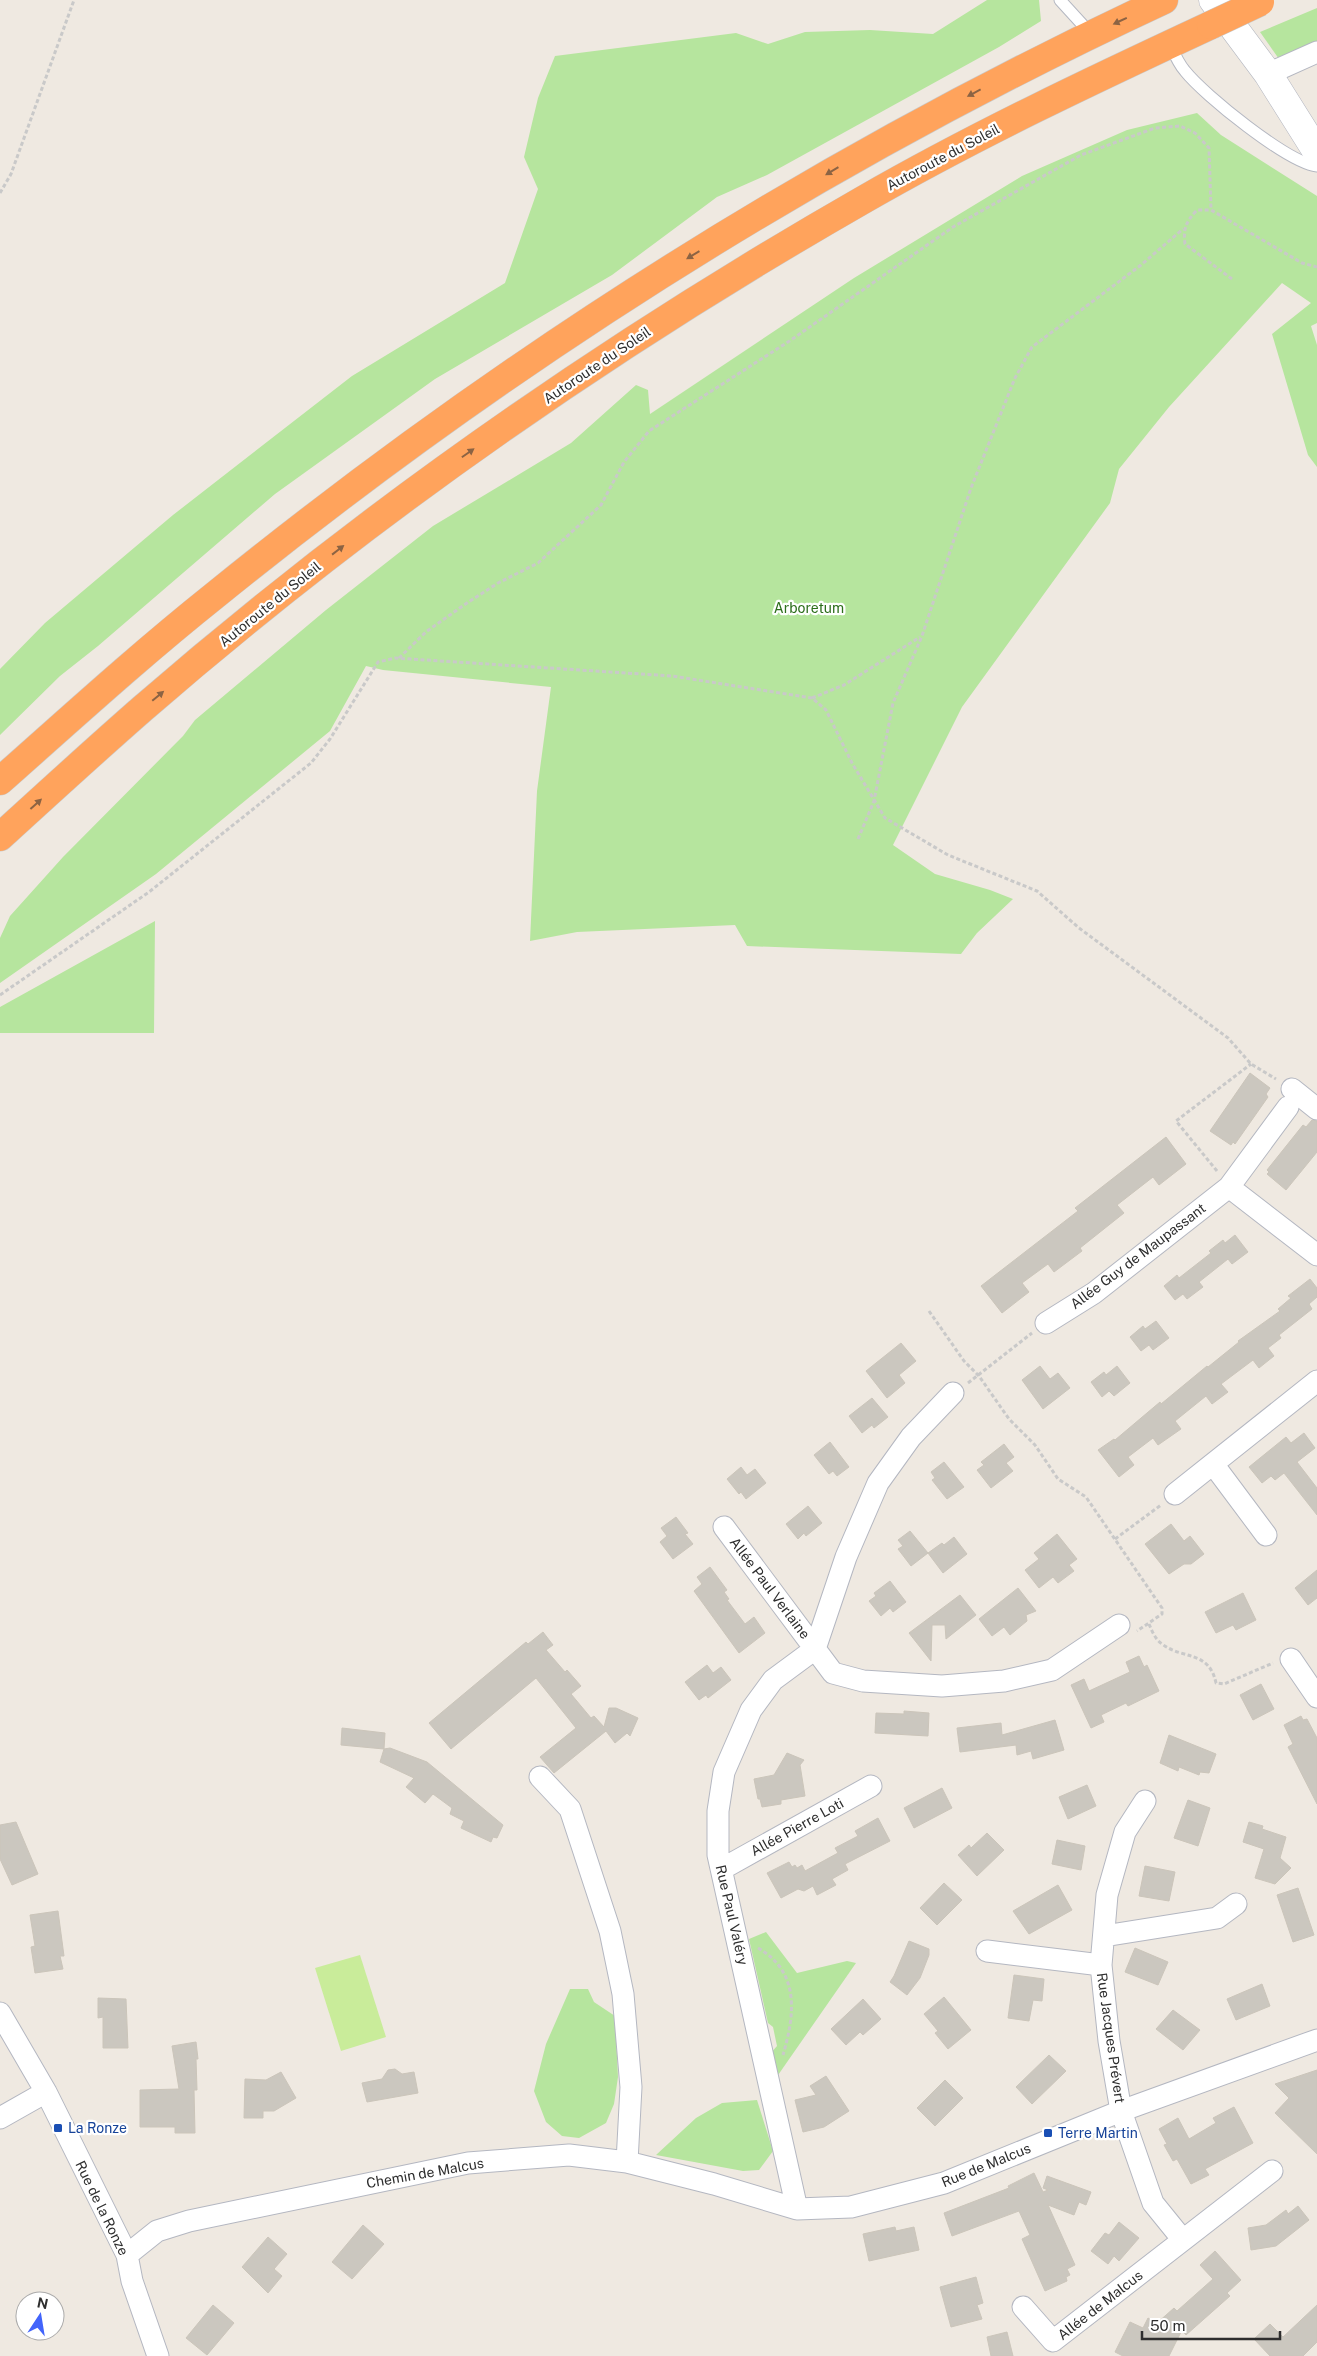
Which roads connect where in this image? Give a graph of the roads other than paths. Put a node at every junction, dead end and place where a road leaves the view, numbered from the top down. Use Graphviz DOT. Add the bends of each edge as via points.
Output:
graph roads {
  1 [pos="1060,0"];
  2 [pos="1164,0"];
  3 [pos="1262,1"];
  4 [pos="1212,12"];
  5 [pos="1090,34"];
  6 [pos="1170,44"];
  7 [pos="1317,52"];
  8 [pos="1268,74"];
  9 [pos="1317,128"];
  10 [pos="1317,152"];
  11 [pos="1317,166"];
  12 [pos="0,782"];
  13 [pos="0,837"];
  14 [pos="1317,1109"];
  15 [pos="1229,1187"];
  16 [pos="1317,1255"];
  17 [pos="1046,1323"];
  18 [pos="1317,1381"];
  19 [pos="953,1393"];
  20 [pos="1213,1464"];
  21 [pos="1175,1494"];
  22 [pos="724,1527"];
  23 [pos="1266,1535"];
  24 [pos="1119,1625"];
  25 [pos="815,1649"];
  26 [pos="1291,1659"];
  27 [pos="1317,1697"];
  28 [pos="540,1776"];
  29 [pos="871,1786"];
  30 [pos="1145,1802"];
  31 [pos="722,1869"];
  32 [pos="1236,1904"];
  33 [pos="1104,1936"];
  34 [pos="987,1951"];
  35 [pos="1101,1965"];
  36 [pos="0,2013"];
  37 [pos="1317,2040"];
  38 [pos="46,2092"];
  39 [pos="1121,2111"];
  40 [pos="0,2118"];
  41 [pos="627,2162"];
  42 [pos="1272,2171"];
  43 [pos="793,2208"];
  44 [pos="1183,2240"];
  45 [pos="127,2255"];
  46 [pos="1023,2307"];
  47 [pos="158,2356"];
  1 -- 5 [label="lane"];
  2 -- 5 [label="highway, one-way"];
  3 -- 4 [label="highway, Autoroute du Soleil, bridge"];
  4 -- 6 [label="highway, Autoroute du Soleil"];
  4 -- 8 [label="street"];
  5 -- 12 [label="highway, one-way" via="847,162 690,256 518,368 422,436 213,597 112,681"];
  6 -- 11 [label="lane" via="1184,70 1220,104 1283,151"];
  13 -- 6 [label="highway, Autoroute du Soleil, one-way" via="143,708 242,626 445,469 537,405 708,292 863,200 972,140"];
  7 -- 8 [label="street"];
  8 -- 9 [label="street"];
  8 -- 10 [label="street"];
  14 -- 15 [label="street, Allée Guy de Maupassant" via="1290,1098"];
  15 -- 16 [label="street"];
  15 -- 17 [label="street, Allée Guy de Maupassant" via="1094,1293"];
  18 -- 20 [label="street"];
  19 -- 25 [label="street" via="911,1437 878,1482 846,1557"];
  20 -- 21 [label="street"];
  20 -- 23 [label="street"];
  22 -- 25 [label="street, Allée Paul Verlaine"];
  24 -- 25 [label="street, Allée Paul Verlaine" via="1052,1670 1004,1681 942,1686 863,1681 833,1673"];
  25 -- 31 [label="street, Rue Paul Valéry" via="773,1680 752,1710 724,1772 718,1811 718,1855"];
  26 -- 27 [label="street"];
  28 -- 41 [label="street" via="570,1809 610,1931 624,1994 631,2086"];
  29 -- 31 [label="street, Allée Pierre Loti"];
  30 -- 33 [label="street, Rue Jacques Prévert" via="1125,1832 1108,1895"];
  31 -- 43 [label="street, Rue Paul Valéry"];
  32 -- 33 [label="street" via="1217,1918"];
  33 -- 35 [label="street, Rue Jacques Prévert"];
  34 -- 35 [label="street, Rue Jacques Prévert"];
  35 -- 39 [label="street, Rue Jacques Prévert"];
  36 -- 38 [label="street, Rue de la Ronze"];
  37 -- 39 [label="street, Rue de Malcus"];
  38 -- 40 [label="street"];
  38 -- 45 [label="street, Rue de la Ronze"];
  39 -- 43 [label="street, Rue de Malcus" via="944,2183 851,2207"];
  39 -- 44 [label="street" via="1153,2204"];
  41 -- 43 [label="street, Chemin de Malcus"];
  41 -- 45 [label="street, Chemin de Malcus" via="569,2155 468,2163 189,2221 157,2231"];
  42 -- 44 [label="street, Allée de Malcus"];
  44 -- 46 [label="street, Allée de Malcus" via="1053,2341"];
  45 -- 47 [label="street, Rue de la Ronze" via="132,2281"];
}
